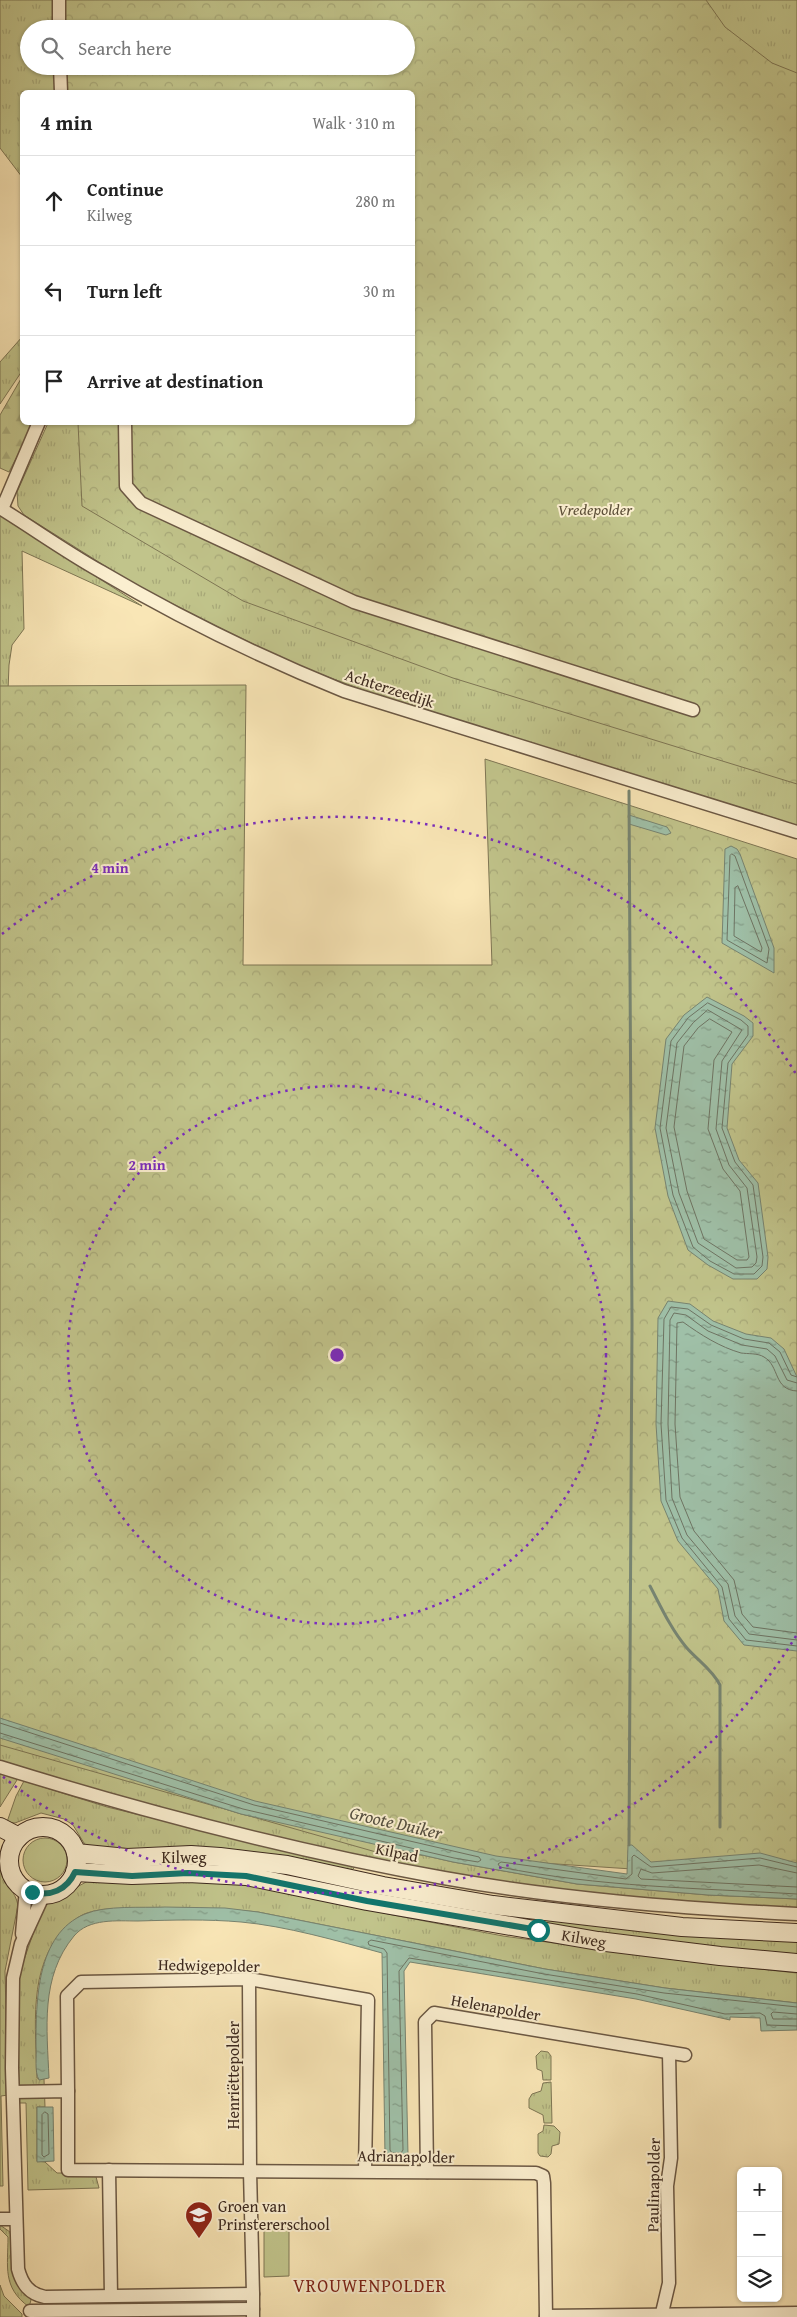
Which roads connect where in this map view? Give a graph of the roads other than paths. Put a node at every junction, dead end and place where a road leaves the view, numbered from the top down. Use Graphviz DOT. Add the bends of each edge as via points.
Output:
graph roads {
  1 [pos="59,0"];
  2 [pos="59,20"];
  3 [pos="60,75"];
  4 [pos="61,90"];
  5 [pos="38,425"];
  6 [pos="124,425"];
  7 [pos="1,509"];
  8 [pos="693,710"];
  9 [pos="797,832"];
  10 [pos="0,1767"];
  11 [pos="0,1828"];
  12 [pos="10,1845"];
  13 [pos="76,1853"];
  14 [pos="75,1872"];
  15 [pos="26,1889"];
  16 [pos="44,1894"];
  17 [pos="797,1914"];
  18 [pos="797,1933"];
  19 [pos="21,1944"];
  20 [pos="797,1963"];
  21 [pos="249,1979"];
  22 [pos="669,2053"];
  23 [pos="685,2056"];
  24 [pos="68,2091"];
  25 [pos="12,2092"];
  26 [pos="109,2170"];
  27 [pos="250,2171"];
  28 [pos="365,2171"];
  29 [pos="427,2172"];
  30 [pos="0,2219"];
  31 [pos="16,2219"];
  32 [pos="253,2294"];
  33 [pos="38,2295"];
  34 [pos="144,2295"];
  35 [pos="111,2296"];
  36 [pos="797,2312"];
  37 [pos="253,2313"];
  38 [pos="30,2314"];
  39 [pos="144,2314"];
  40 [pos="662,2316"];
  41 [pos="546,2317"];
  1 -- 2 [label="street"];
  3 -- 4 [label="street"];
  5 -- 7 [label="street, Achterzeedijk"];
  6 -- 8 [label="street" via="126,486 141,503 354,602"];
  7 -- 9 [label="street, Achterzeedijk" via="98,570 174,612 344,691"];
  10 -- 17 [label="street, Kilpad" via="254,1837 444,1878 617,1902"];
  11 -- 12 [label="main road"];
  12 -- 13 [label="main road" via="31,1829 52,1828 65,1834"];
  12 -- 15 [label="main road" via="12,1873"];
  13 -- 14 [label="main road"];
  13 -- 18 [label="main road, Kilweg" via="128,1858 220,1857 288,1865 383,1886 502,1906 672,1926"];
  14 -- 16 [label="main road" via="65,1886"];
  14 -- 20 [label="main road, Kilweg" via="132,1876 188,1873 246,1876 367,1901 598,1940"];
  15 -- 16 [label="main road"];
  15 -- 19 [label="street"];
  16 -- 19 [label="street"];
  19 -- 25 [label="street" via="13,1978"];
  21 -- 24 [label="street, Hedwigepolder" via="81,1982 67,1996"];
  21 -- 27 [label="street, Henriëttepolder"];
  21 -- 28 [label="street, Hedwigepolder" via="368,2000"];
  22 -- 23 [label="street, Helenapolder"];
  22 -- 29 [label="street, Helenapolder" via="434,2013 424,2022"];
  22 -- 40 [label="street, Paulinapolder" via="668,2282"];
  24 -- 25 [label="street"];
  24 -- 26 [label="street, Hedwigepolder" via="68,2170"];
  25 -- 31 [label="street"];
  26 -- 27 [label="street, Hedwigepolder"];
  26 -- 35 [label="street"];
  27 -- 28 [label="street, Adrianapolder"];
  27 -- 32 [label="street"];
  28 -- 29 [label="street, Adrianapolder"];
  29 -- 41 [label="street, Adrianapolder" via="536,2172 543,2176"];
  30 -- 31 [label="street"];
  31 -- 33 [label="street" via="21,2280"];
  32 -- 34 [label="street"];
  32 -- 37 [label="street"];
  33 -- 35 [label="street"];
  33 -- 38 [label="street"];
  34 -- 35 [label="street"];
  34 -- 39 [label="street"];
  36 -- 40 [label="street"];
  37 -- 39 [label="street"];
  38 -- 39 [label="street"];
  40 -- 41 [label="street"];
}
